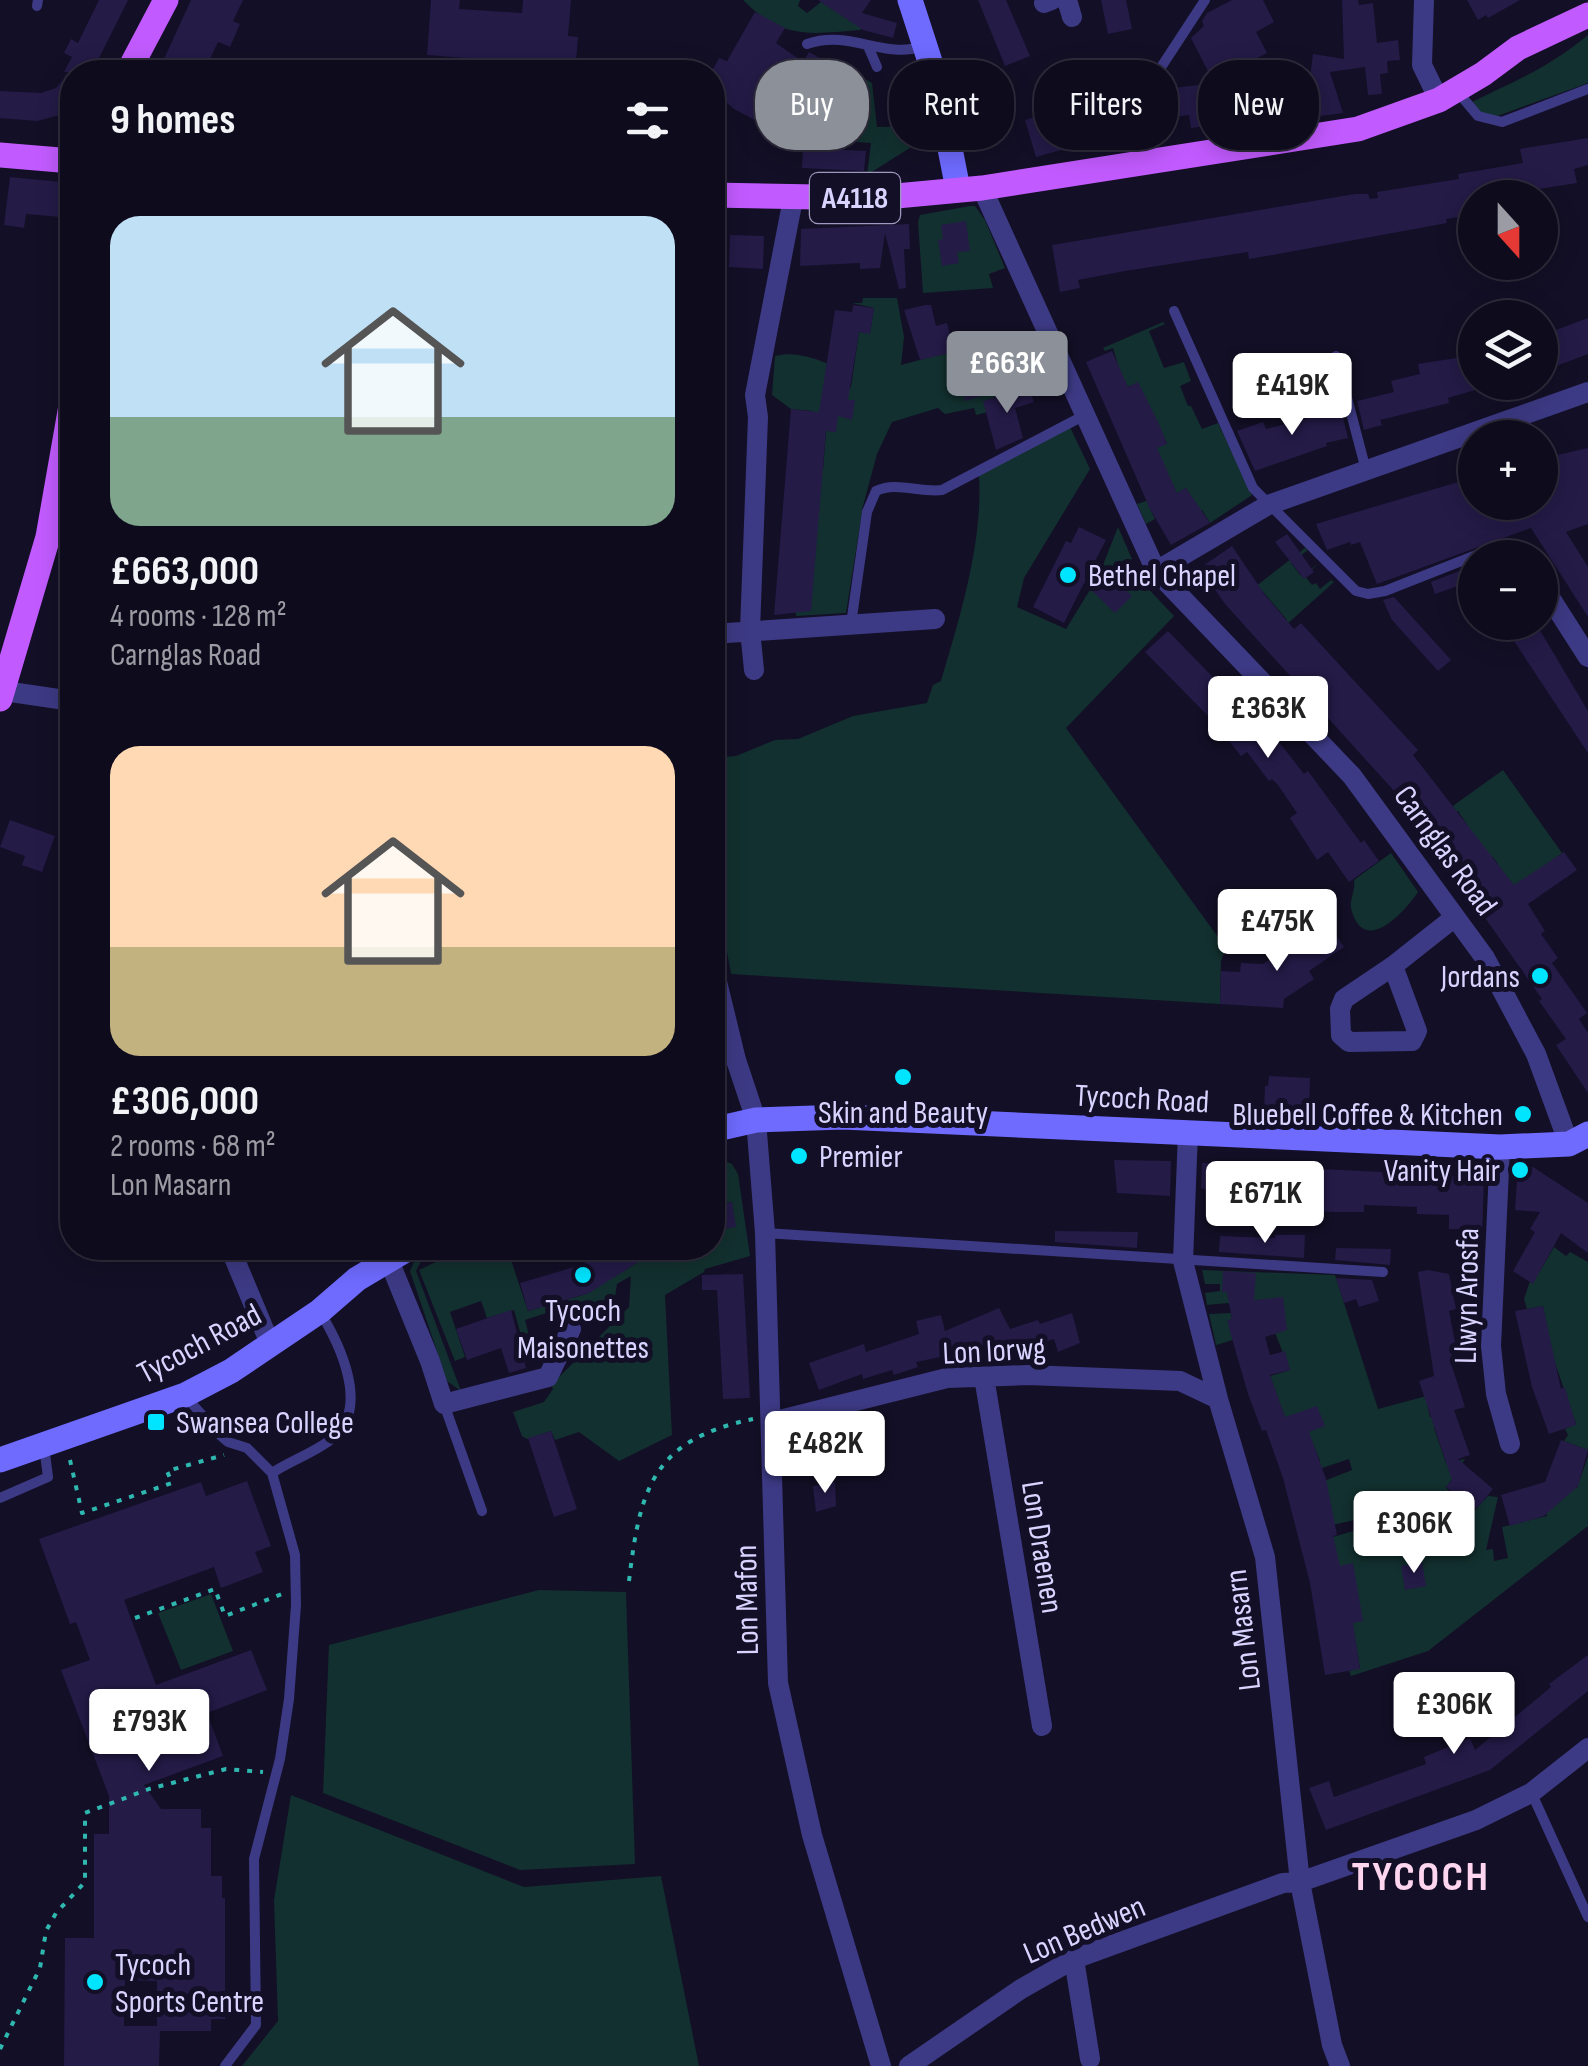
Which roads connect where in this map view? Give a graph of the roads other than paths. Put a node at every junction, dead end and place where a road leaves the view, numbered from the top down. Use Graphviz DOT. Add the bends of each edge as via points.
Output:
graph roads {
  1 [pos="166,0"];
  2 [pos="910,0"];
  3 [pos="1205,0"];
  4 [pos="1424,0"];
  5 [pos="1588,14"];
  6 [pos="806,44"];
  7 [pos="868,46"];
  8 [pos="925,46"];
  9 [pos="134,60"];
  10 [pos="877,67"];
  11 [pos="1588,88"];
  12 [pos="1448,95"];
  13 [pos="0,155"];
  14 [pos="60,160"];
  15 [pos="1143,161"];
  16 [pos="970,189"];
  17 [pos="725,196"];
  18 [pos="793,199"];
  19 [pos="1174,310"];
  20 [pos="1336,356"];
  21 [pos="1588,392"];
  22 [pos="1085,414"];
  23 [pos="60,468"];
  24 [pos="1366,470"];
  25 [pos="1268,505"];
  26 [pos="1458,562"];
  27 [pos="1156,571"];
  28 [pos="1558,610"];
  29 [pos="935,619"];
  30 [pos="851,624"];
  31 [pos="750,630"];
  32 [pos="725,633"];
  33 [pos="1588,657"];
  34 [pos="754,670"];
  35 [pos="2,695"];
  36 [pos="60,700"];
  37 [pos="1455,917"];
  38 [pos="1393,966"];
  39 [pos="725,1015"];
  40 [pos="756,1120"];
  41 [pos="725,1127"];
  42 [pos="1188,1132"];
  43 [pos="1582,1146"];
  44 [pos="1500,1147"];
  45 [pos="765,1233"];
  46 [pos="235,1260"];
  47 [pos="387,1260"];
  48 [pos="400,1260"];
  49 [pos="1183,1261"];
  50 [pos="1383,1272"];
  51 [pos="320,1311"];
  52 [pos="571,1329"];
  53 [pos="271,1346"];
  54 [pos="984,1377"];
  55 [pos="184,1395"];
  56 [pos="1218,1399"];
  57 [pos="444,1404"];
  58 [pos="772,1422"];
  59 [pos="54,1441"];
  60 [pos="1510,1444"];
  61 [pos="0,1460"];
  62 [pos="272,1473"];
  63 [pos="0,1498"];
  64 [pos="482,1511"];
  65 [pos="1042,1726"];
  66 [pos="1588,1748"];
  67 [pos="1531,1793"];
  68 [pos="1300,1882"];
  69 [pos="1588,1917"];
  70 [pos="1074,1959"];
  71 [pos="1090,2058"];
  72 [pos="225,2066"];
  73 [pos="881,2066"];
  74 [pos="909,2066"];
  75 [pos="1340,2066"];
  1 -- 9 [label="main road"];
  2 -- 8 [label="street"];
  3 -- 15 [label="lane" via="1139,101"];
  4 -- 12 [label="street" via="1422,65"];
  5 -- 12 [label="main road, A4118" via="1518,48"];
  6 -- 7 [label="lane" via="836,37"];
  7 -- 8 [label="lane"];
  7 -- 10 [label="lane"];
  8 -- 16 [label="street"];
  11 -- 12 [label="lane" via="1502,122 1478,116"];
  12 -- 15 [label="main road, A4118" via="1358,129"];
  13 -- 14 [label="main road"];
  15 -- 16 [label="main road, A4118"];
  16 -- 18 [label="main road, A4118"];
  16 -- 22 [label="street, Carnglas Road"];
  17 -- 18 [label="main road, A4118"];
  18 -- 31 [label="street" via="755,395"];
  19 -- 25 [label="lane" via="1252,488"];
  20 -- 24 [label="lane"];
  21 -- 24 [label="street"];
  22 -- 27 [label="street, Carnglas Road"];
  22 -- 30 [label="lane" via="942,490 876,491"];
  23 -- 35 [label="main road" via="48,537"];
  24 -- 25 [label="street"];
  25 -- 26 [label="lane" via="1368,594"];
  25 -- 27 [label="street"];
  27 -- 37 [label="street, Carnglas Road" via="1352,776"];
  28 -- 33 [label="street"];
  29 -- 30 [label="street"];
  30 -- 31 [label="street"];
  31 -- 32 [label="street"];
  31 -- 34 [label="street"];
  35 -- 36 [label="street"];
  37 -- 38 [label="street"];
  37 -- 43 [label="street, Carnglas Road" via="1485,958"];
  39 -- 40 [label="street, Lon Mafon"];
  40 -- 41 [label="street, Tycoch Road"];
  40 -- 42 [label="street, Tycoch Road" via="843,1117"];
  40 -- 45 [label="street, Lon Mafon"];
  42 -- 44 [label="street, Tycoch Road"];
  42 -- 49 [label="street, Lon Masarn"];
  43 -- 44 [label="street, Tycoch Road"];
  44 -- 60 [label="street, Llwyn Arosfa" via="1491,1346"];
  45 -- 49 [label="lane"];
  45 -- 58 [label="street, Lon Mafon"];
  46 -- 53 [label="street"];
  47 -- 51 [label="street, Tycoch Road"];
  48 -- 57 [label="street"];
  49 -- 50 [label="lane"];
  49 -- 56 [label="street, Lon Masarn"];
  51 -- 53 [label="street, Tycoch Road"];
  51 -- 62 [label="lane" via="348,1373 346,1422 333,1438"];
  52 -- 57 [label="street" via="548,1377"];
  53 -- 55 [label="street, Tycoch Road"];
  54 -- 56 [label="street, Lon Iorwg" via="1180,1380"];
  54 -- 58 [label="street, Lon Iorwg" via="948,1378"];
  54 -- 65 [label="street, Lon Draenen"];
  55 -- 59 [label="street, Tycoch Road"];
  55 -- 62 [label="lane" via="228,1442 248,1448"];
  56 -- 68 [label="street, Lon Masarn" via="1266,1557"];
  57 -- 64 [label="lane"];
  58 -- 73 [label="street, Lon Mafon" via="778,1683 812,1835"];
  59 -- 61 [label="street, Tycoch Road"];
  59 -- 63 [label="lane" via="48,1477"];
  62 -- 72 [label="lane" via="295,1555 289,1699 254,1859 256,2024"];
  66 -- 67 [label="street, Lon Bedwen"];
  67 -- 68 [label="street, Lon Bedwen" via="1476,1820"];
  67 -- 69 [label="lane"];
  68 -- 70 [label="street, Lon Bedwen"];
  68 -- 75 [label="street, Lon Masarn"];
  70 -- 71 [label="street"];
  70 -- 74 [label="street, Lon Bedwen"];
}
